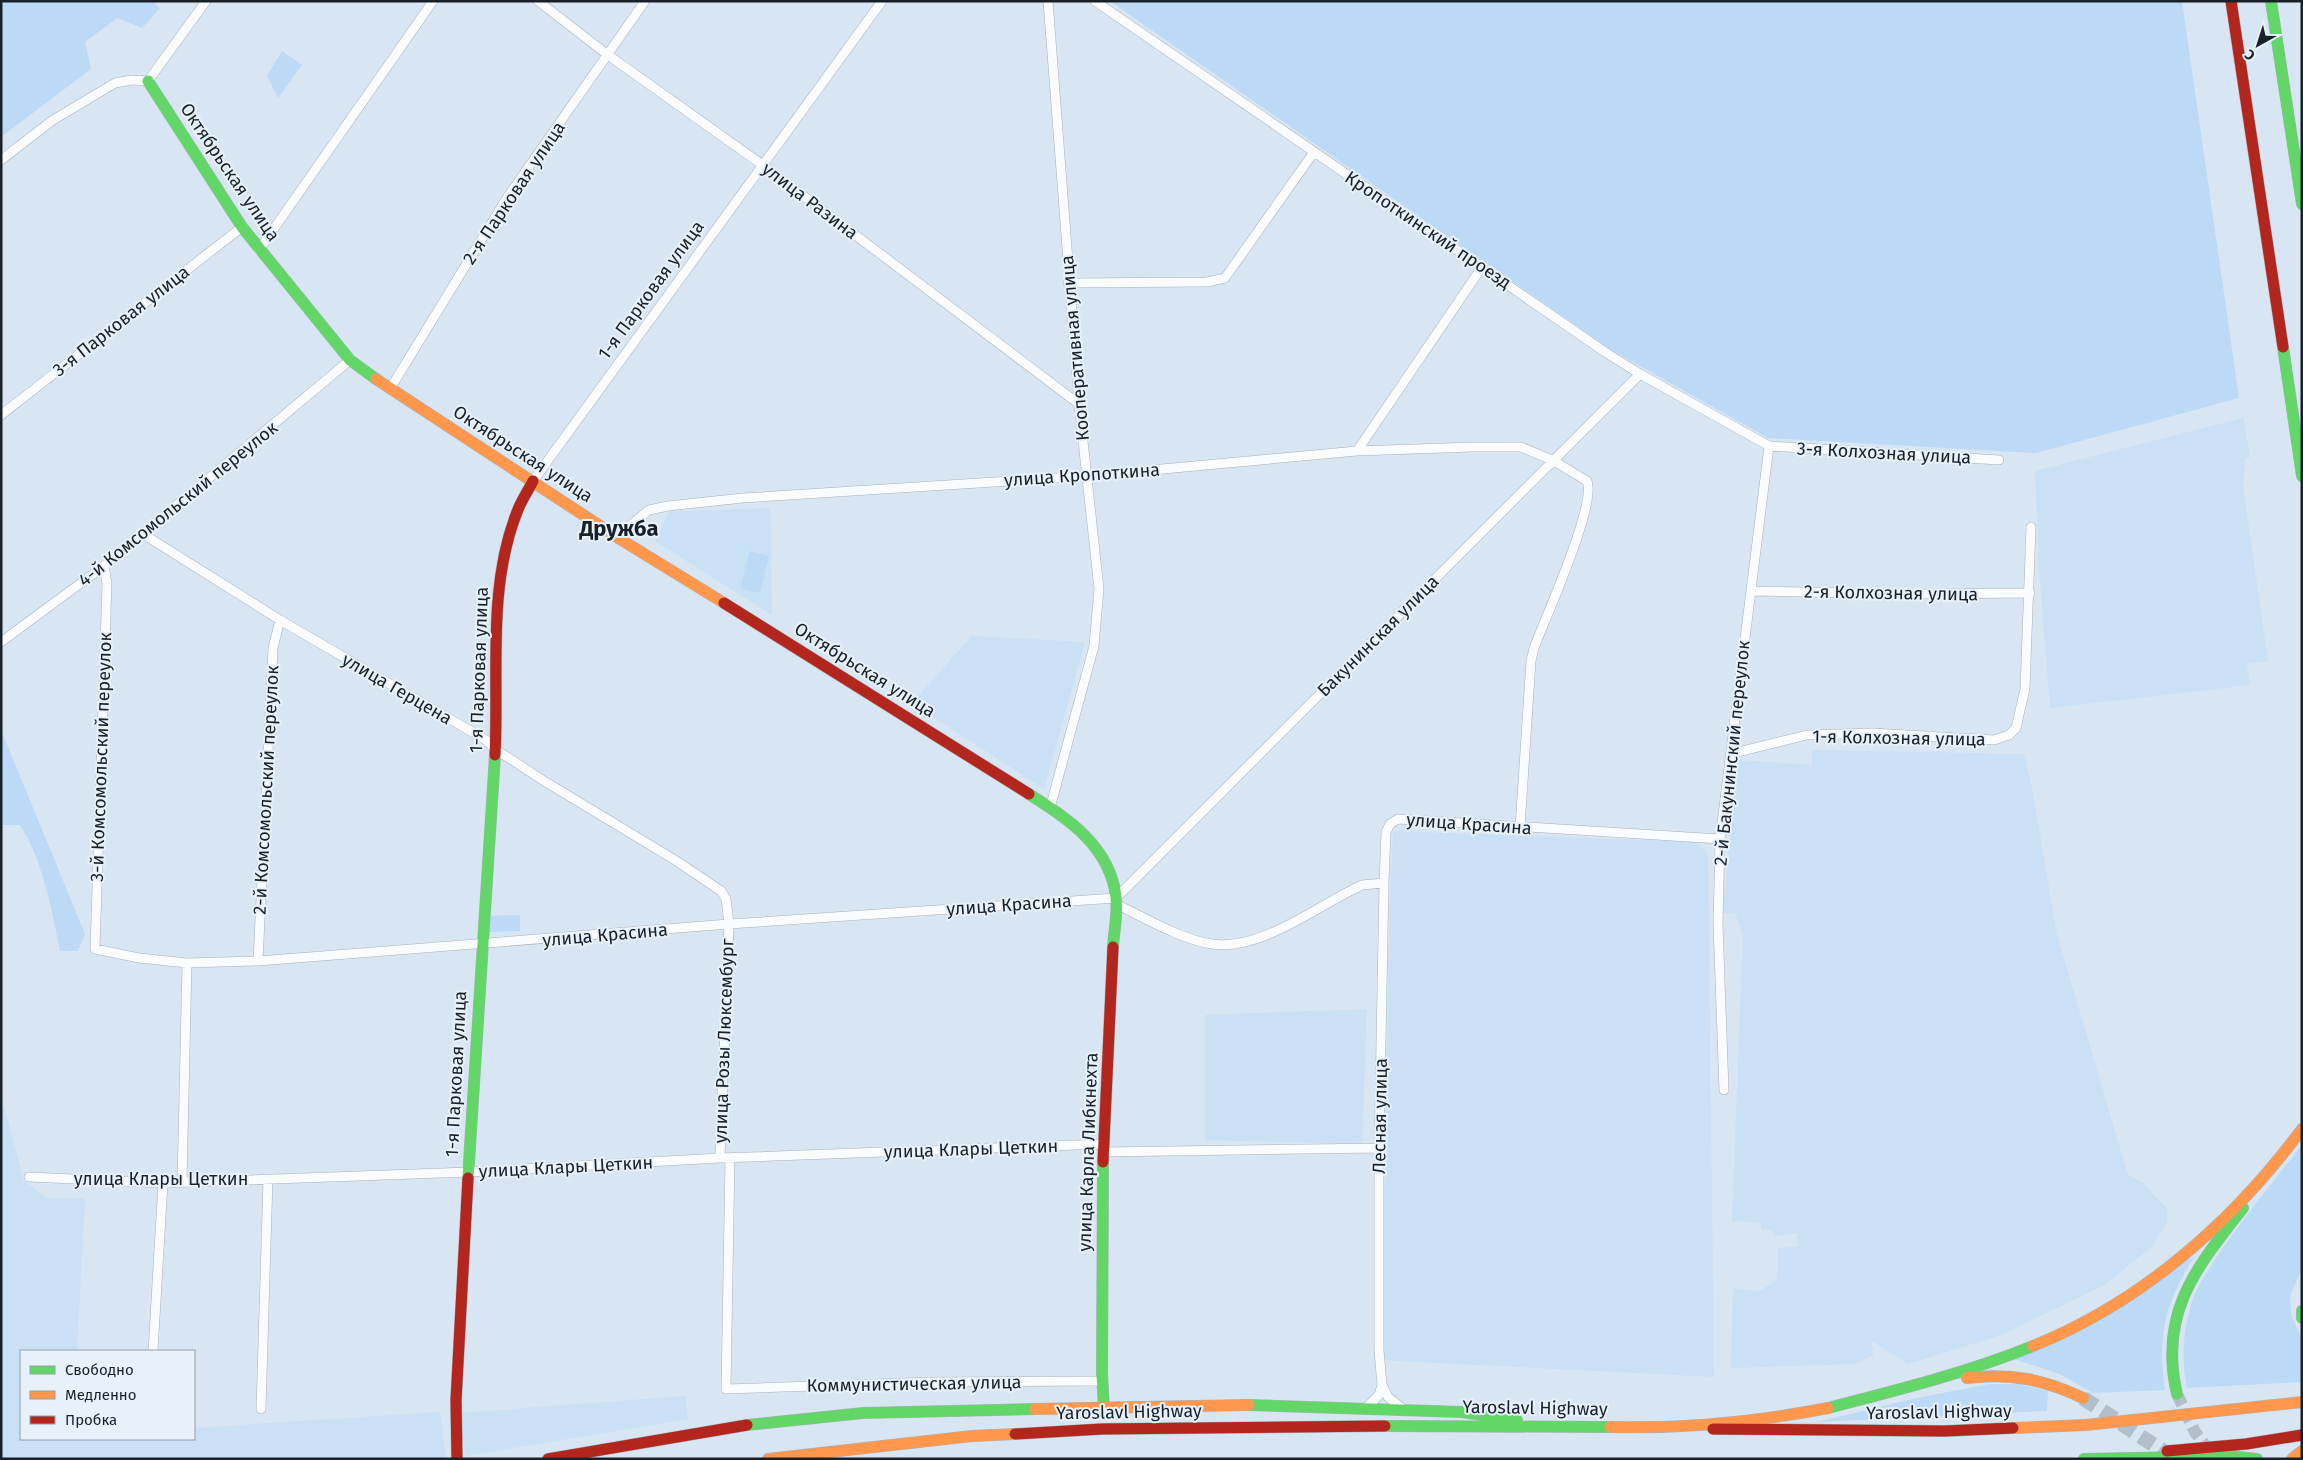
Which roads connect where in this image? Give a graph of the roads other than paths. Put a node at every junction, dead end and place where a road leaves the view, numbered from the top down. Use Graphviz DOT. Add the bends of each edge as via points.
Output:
graph roads {
  1 [pos="206,1"];
  2 [pos="433,1"];
  3 [pos="538,1"];
  4 [pos="645,1"];
  5 [pos="882,1"];
  6 [pos="1048,1"];
  7 [pos="1095,1"];
  8 [pos="2230,1"];
  9 [pos="2271,1"];
  10 [pos="608,56"];
  11 [pos="148,81"];
  12 [pos="1314,152"];
  13 [pos="1,160"];
  14 [pos="764,166"];
  15 [pos="2302,204"];
  16 [pos="242,227"];
  17 [pos="259,250"];
  18 [pos="1482,267"];
  19 [pos="1068,283"];
  20 [pos="350,360"];
  21 [pos="1640,374"];
  22 [pos="390,389"];
  23 [pos="1079,404"];
  24 [pos="1,415"];
  25 [pos="1769,446"];
  26 [pos="1357,451"];
  27 [pos="1999,460"];
  28 [pos="1554,461"];
  29 [pos="1087,476"];
  30 [pos="2302,476"];
  31 [pos="533,481"];
  32 [pos="2031,527"];
  33 [pos="143,534"];
  34 [pos="620,539"];
  35 [pos="104,566"];
  36 [pos="1751,591"];
  37 [pos="2030,593"];
  38 [pos="280,620"];
  39 [pos="1,642"];
  40 [pos="495,750"];
  41 [pos="1730,754"];
  42 [pos="1050,808"];
  43 [pos="1520,827"];
  44 [pos="1720,839"];
  45 [pos="1384,883"];
  46 [pos="1116,901"];
  47 [pos="729,924"];
  48 [pos="480,945"];
  49 [pos="95,949"];
  50 [pos="258,961"];
  51 [pos="187,963"];
  52 [pos="1724,1090"];
  53 [pos="2302,1129"];
  54 [pos="1103,1148"];
  55 [pos="1379,1148"];
  56 [pos="2282,1156"];
  57 [pos="720,1158"];
  58 [pos="730,1158"];
  59 [pos="469,1172"];
  60 [pos="28,1177"];
  61 [pos="268,1179"];
  62 [pos="182,1182"];
  63 [pos="163,1183"];
  64 [pos="2302,1311"];
  65 [pos="2302,1318"];
  66 [pos="153,1350"];
  67 [pos="1102,1381"];
  68 [pos="1382,1385"];
  69 [pos="1915,1386"];
  70 [pos="726,1389"];
  71 [pos="2177,1394"];
  72 [pos="2083,1398"];
  73 [pos="2302,1402"];
  74 [pos="262,1408"];
  75 [pos="1104,1408"];
  76 [pos="1366,1408"];
  77 [pos="1404,1410"];
  78 [pos="1551,1425"];
  79 [pos="1659,1428"];
  80 [pos="2302,1435"];
  81 [pos="2302,1451"];
  82 [pos="458,1459"];
  83 [pos="548,1459"];
  84 [pos="768,1459"];
  85 [pos="2084,1459"];
  86 [pos="2257,1459"];
  87 [pos="2292,1459"];
  1 -- 11 [label="street"];
  2 -- 17 [label="street"];
  3 -- 10 [label="street, улица Разина"];
  4 -- 10 [label="street, 2-я Парковая улица"];
  5 -- 14 [label="street, 1-я Парковая улица"];
  6 -- 19 [label="street, Кооперативная улица"];
  7 -- 12 [label="street, Кропоткинский проезд"];
  8 -- 30 [label="main road"];
  9 -- 15 [label="main road"];
  10 -- 14 [label="street, улица Разина"];
  10 -- 22 [label="street, 2-я Парковая улица" via="507,198"];
  11 -- 13 [label="street" via="115,83 53,120"];
  11 -- 16 [label="main road, Октябрьская улица"];
  12 -- 18 [label="street, Кропоткинский проезд"];
  12 -- 19 [label="street" via="1225,278 1217,282"];
  14 -- 23 [label="street, улица Разина"];
  14 -- 31 [label="street, 1-я Парковая улица"];
  16 -- 17 [label="main road, Октябрьская улица"];
  16 -- 24 [label="street, 3-я Парковая улица"];
  17 -- 20 [label="main road, Октябрьская улица"];
  18 -- 21 [label="street, Кропоткинский проезд"];
  18 -- 26 [label="street"];
  19 -- 23 [label="street, Кооперативная улица"];
  20 -- 22 [label="main road, Октябрьская улица"];
  20 -- 33 [label="street, 4-й Комсомольский переулок"];
  21 -- 25 [label="street, Кропоткинский проезд"];
  21 -- 28 [label="street, Бакунинская улица"];
  22 -- 31 [label="main road, Октябрьская улица"];
  23 -- 29 [label="street, Кооперативная улица"];
  25 -- 27 [label="street, 3-я Колхозная улица"];
  25 -- 36 [label="street, 2-й Бакунинский переулок"];
  26 -- 28 [label="street, улица Кропоткина" via="1520,447"];
  26 -- 29 [label="street, улица Кропоткина"];
  28 -- 43 [label="street, улица Кропоткина" via="1587,480 1589,491 1576,538 1534,648"];
  28 -- 46 [label="street, Бакунинская улица"];
  29 -- 34 [label="street, улица Кропоткина" via="743,498 668,506 649,510"];
  29 -- 42 [label="street, Кооперативная улица" via="1100,589 1094,646"];
  31 -- 34 [label="main road, Октябрьская улица"];
  31 -- 40 [label="main road, 1-я Парковая улица" via="515,514 503,552"];
  32 -- 37 [label="street"];
  33 -- 35 [label="street, 4-й Комсомольский переулок"];
  33 -- 38 [label="street, улица Герцена"];
  34 -- 42 [label="main road, Октябрьская улица"];
  35 -- 39 [label="street, 4-й Комсомольский переулок"];
  35 -- 49 [label="street, 3-й Комсомольский переулок" via="107,583"];
  36 -- 37 [label="street, 2-я Колхозная улица"];
  36 -- 41 [label="street, 2-й Бакунинский переулок"];
  37 -- 41 [label="street, 1-я Колхозная улица" via="2025,689 2020,718 2009,735 1994,740 1872,733 1807,735"];
  38 -- 40 [label="street, улица Герцена" via="486,740"];
  38 -- 50 [label="street, 2-й Комсомольский переулок" via="273,648"];
  40 -- 47 [label="street, улица Герцена" via="713,885 726,899"];
  40 -- 48 [label="main road, 1-я Парковая улица"];
  41 -- 44 [label="street, 2-й Бакунинский переулок"];
  42 -- 46 [label="main road, Октябрьская улица" via="1072,823 1100,851 1113,878"];
  43 -- 44 [label="street, улица Красина"];
  43 -- 45 [label="street, улица Красина" via="1407,819 1393,821 1386,832"];
  44 -- 52 [label="street, 2-й Бакунинский переулок" via="1718,924"];
  45 -- 46 [label="street, улица Красина" via="1362,885 1260,939 1238,945 1204,942"];
  45 -- 55 [label="street, Лесная улица"];
  46 -- 47 [label="street, улица Красина"];
  46 -- 54 [label="main road, улица Карла Либкнехта"];
  47 -- 48 [label="street, улица Красина"];
  47 -- 57 [label="street, улица Розы Люксембург"];
  48 -- 50 [label="street, улица Красина"];
  48 -- 59 [label="main road, 1-я Парковая улица"];
  49 -- 51 [label="street, улица Красина"];
  50 -- 51 [label="street, улица Красина"];
  51 -- 62 [label="street"];
  53 -- 56 [label="main road"];
  54 -- 55 [label="street, улица Клары Цеткин"];
  54 -- 58 [label="street, улица Клары Цеткин"];
  54 -- 67 [label="main road, улица Карла Либкнехта"];
  55 -- 68 [label="street, Лесная улица"];
  56 -- 69 [label="main road" via="2218,1226 2157,1278 2124,1299 2047,1340 1990,1363"];
  56 -- 71 [label="main road" via="2187,1288 2176,1315 2171,1342"];
  57 -- 58 [label="street, улица Клары Цеткин"];
  57 -- 59 [label="street, улица Клары Цеткин"];
  58 -- 70 [label="street, улица Розы Люксембург"];
  59 -- 61 [label="street, улица Клары Цеткин"];
  59 -- 82 [label="main road, 1-я Парковая улица" via="456,1400"];
  60 -- 63 [label="street, улица Клары Цеткин"];
  61 -- 62 [label="street, улица Клары Цеткин"];
  61 -- 74 [label="street"];
  62 -- 63 [label="street, улица Клары Цеткин"];
  63 -- 66 [label="street"];
  64 -- 65 [label="main road"];
  67 -- 70 [label="street, Коммунистическая улица" via="932,1382"];
  67 -- 75 [label="main road, улица Карла Либкнехта"];
  68 -- 76 [label="street" via="1379,1395"];
  68 -- 77 [label="street" via="1388,1397"];
  69 -- 72 [label="main road" via="1990,1375 2020,1375 2061,1386"];
  69 -- 79 [label="main road" via="1827,1408 1763,1419"];
  73 -- 79 [label="main road, Yaroslavl Highway" via="2086,1425 1974,1430"];
  75 -- 76 [label="main road" via="1276,1404"];
  75 -- 83 [label="main road" via="863,1413 774,1421"];
  76 -- 77 [label="main road"];
  77 -- 78 [label="main road" via="1462,1412"];
  78 -- 79 [label="main road, Yaroslavl Highway"];
  78 -- 84 [label="main road, Yaroslavl Highway" via="1102,1428 962,1437"];
  80 -- 85 [label="main road" via="2246,1444"];
  81 -- 87 [label="main road"];
  85 -- 86 [label="main road" via="2229,1456"];
}
